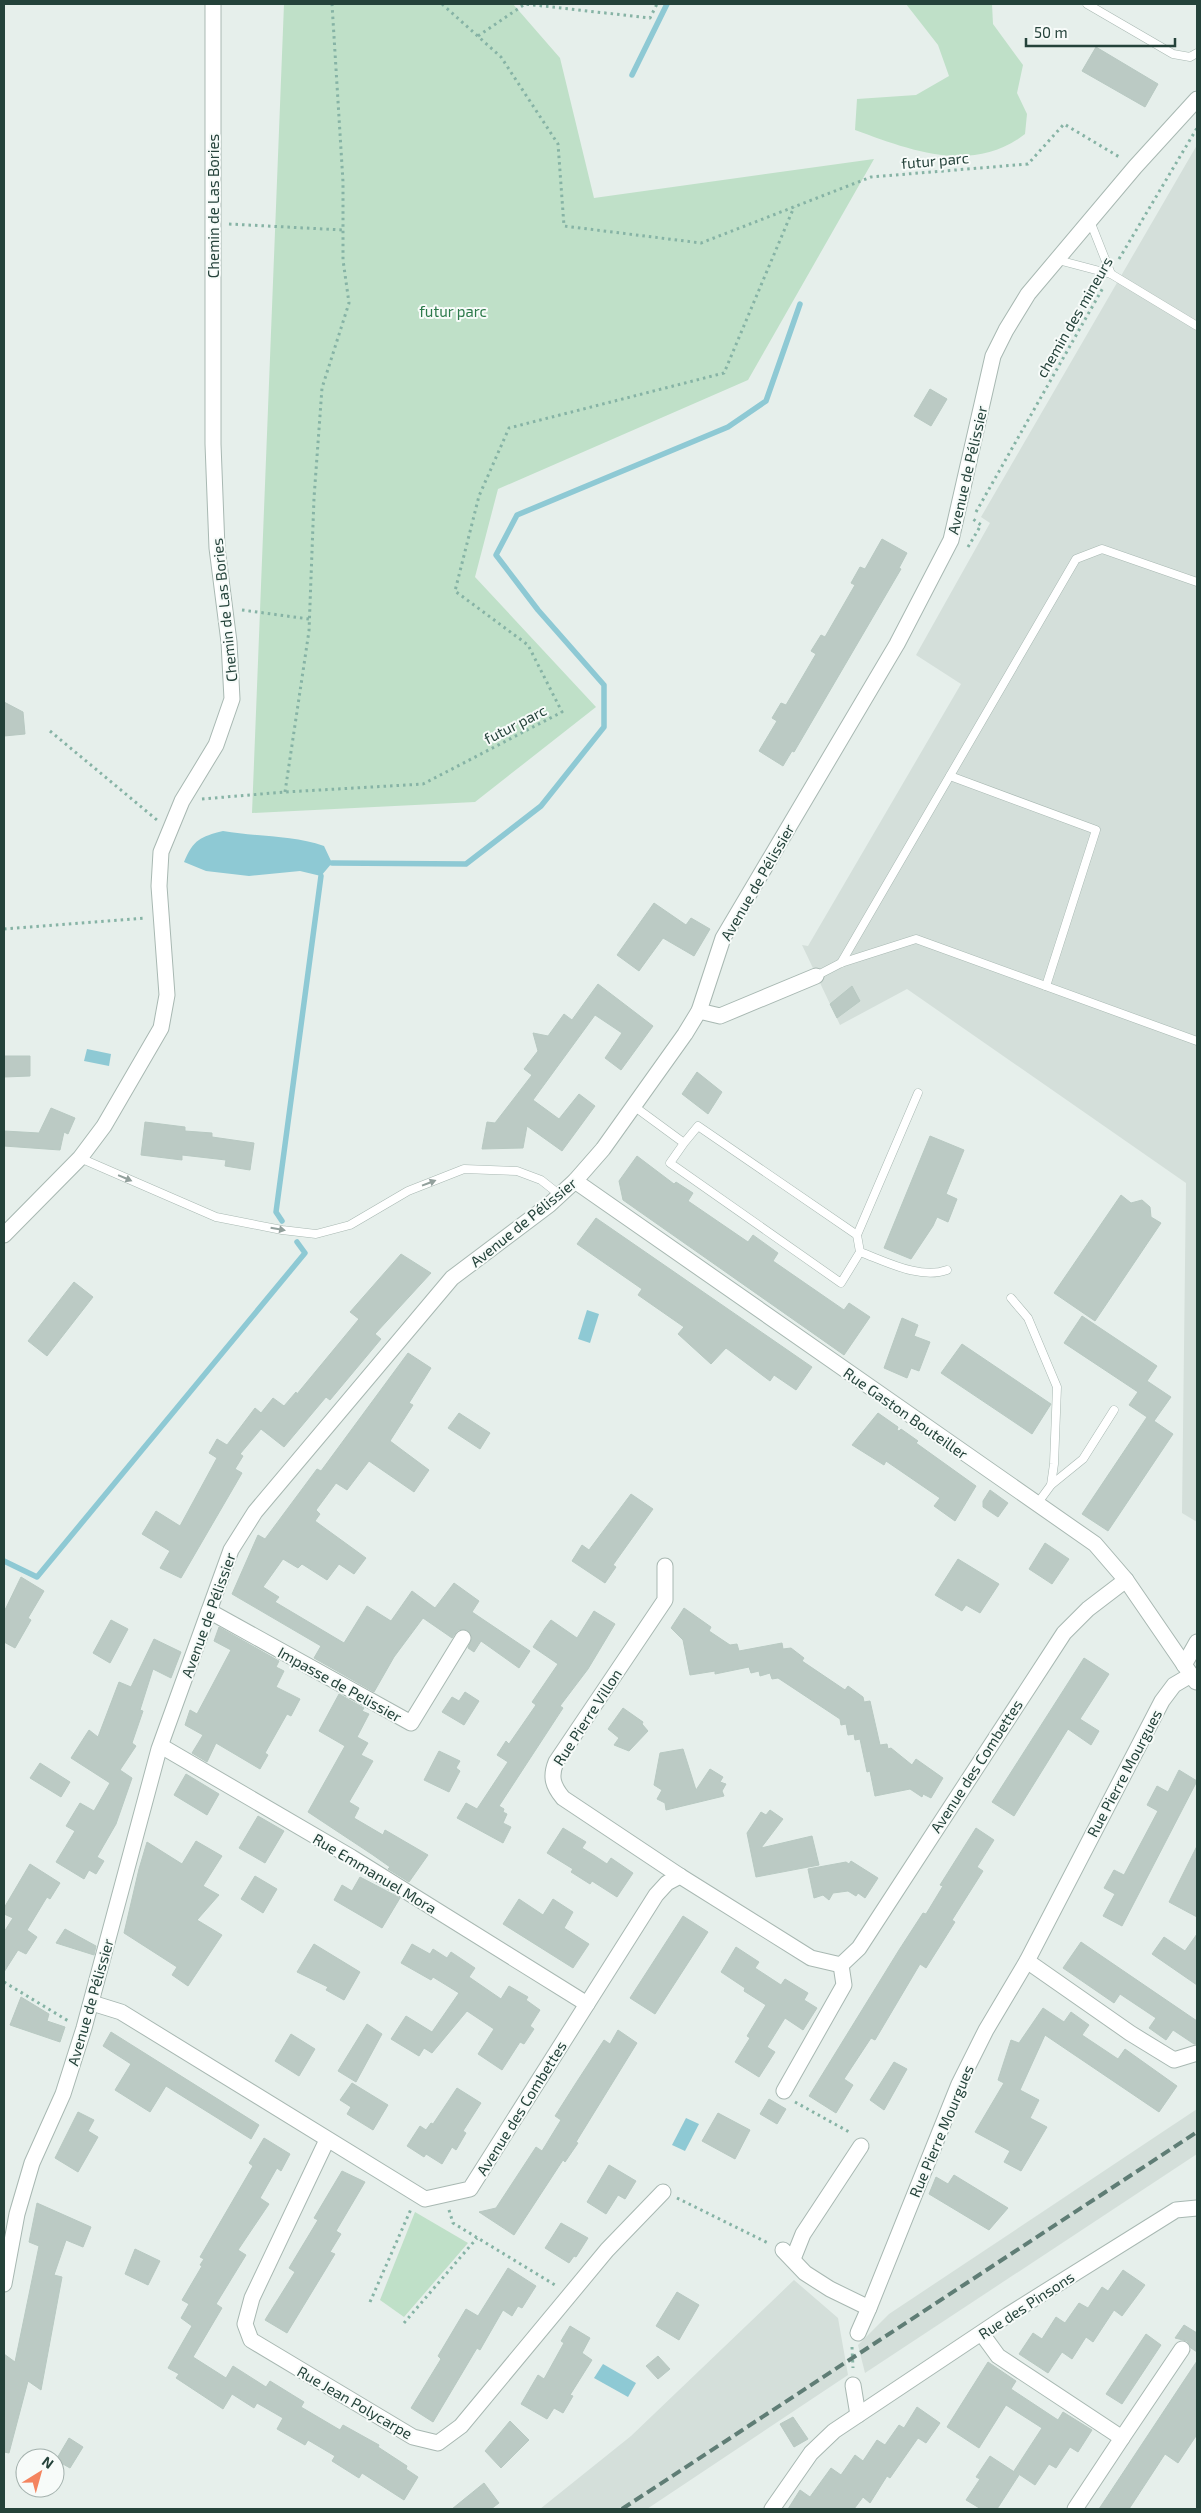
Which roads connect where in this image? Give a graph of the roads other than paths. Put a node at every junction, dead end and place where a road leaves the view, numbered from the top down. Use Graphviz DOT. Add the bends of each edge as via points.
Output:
graph roads {
  1 [pos="213,4"];
  2 [pos="1087,4"];
  3 [pos="1197,53"];
  4 [pos="1197,99"];
  5 [pos="1090,221"];
  6 [pos="1058,260"];
  7 [pos="1111,274"];
  8 [pos="1197,326"];
  9 [pos="1197,582"];
  10 [pos="950,776"];
  11 [pos="841,963"];
  12 [pos="816,976"];
  13 [pos="1046,986"];
  14 [pos="699,1011"];
  15 [pos="1197,1041"];
  16 [pos="918,1093"];
  17 [pos="635,1107"];
  18 [pos="684,1143"];
  19 [pos="80,1158"];
  20 [pos="575,1181"];
  21 [pos="560,1195"];
  22 [pos="4,1234"];
  23 [pos="857,1235"];
  24 [pos="860,1252"];
  25 [pos="946,1270"];
  26 [pos="1011,1298"];
  27 [pos="1114,1410"];
  28 [pos="1051,1485"];
  29 [pos="1038,1504"];
  30 [pos="665,1566"];
  31 [pos="1126,1580"];
  32 [pos="209,1611"];
  33 [pos="463,1638"];
  34 [pos="1197,1642"];
  35 [pos="1191,1675"];
  36 [pos="161,1746"];
  37 [pos="680,1876"];
  38 [pos="1027,1961"];
  39 [pos="841,1965"];
  40 [pos="92,2003"];
  41 [pos="587,2004"];
  42 [pos="1197,2053"];
  43 [pos="784,2091"];
  44 [pos="327,2140"];
  45 [pos="861,2146"];
  46 [pos="663,2192"];
  47 [pos="1197,2208"];
  48 [pos="4,2284"];
  49 [pos="869,2308"];
  50 [pos="858,2333"];
  51 [pos="982,2334"];
  52 [pos="1182,2349"];
  53 [pos="853,2385"];
  54 [pos="858,2414"];
  55 [pos="1122,2438"];
  56 [pos="772,2509"];
  57 [pos="1075,2509"];
  1 -- 19 [label="street, Chemin de Las Bories" via="213,444 217,548 232,699 216,745 182,801 162,852 159,886 167,995 161,1028 104,1126"];
  2 -- 3 [label="lane" via="1173,54 1190,57"];
  4 -- 5 [label="street, Avenue de Pélissier"];
  5 -- 6 [label="street, Avenue de Pélissier"];
  5 -- 7 [label="lane"];
  6 -- 7 [label="lane"];
  6 -- 14 [label="street, Avenue de Pélissier" via="1028,294 993,356 951,540 897,644 723,938"];
  7 -- 8 [label="lane"];
  9 -- 10 [label="lane" via="1102,549 1076,559"];
  10 -- 11 [label="lane"];
  10 -- 13 [label="lane" via="1096,830"];
  11 -- 12 [label="lane"];
  11 -- 13 [label="lane" via="916,939"];
  12 -- 14 [label="street" via="720,1016"];
  13 -- 15 [label="lane"];
  14 -- 17 [label="street, Avenue de Pélissier"];
  16 -- 23 [label="lane"];
  17 -- 18 [label="lane"];
  17 -- 20 [label="street, Avenue de Pélissier"];
  18 -- 23 [label="lane" via="698,1126"];
  18 -- 24 [label="lane" via="670,1163 841,1283"];
  19 -- 21 [label="lane, one-way" via="216,1217 316,1234 350,1225 408,1191 464,1170 517,1171 540,1180"];
  19 -- 22 [label="street, Chemin de Las Bories"];
  20 -- 21 [label="street, Avenue de Pélissier"];
  20 -- 29 [label="street, Rue Gaston Bouteiller"];
  21 -- 32 [label="street, Avenue de Pélissier" via="452,1278 255,1512 230,1550"];
  23 -- 24 [label="lane"];
  24 -- 25 [label="lane" via="902,1267 936,1274"];
  26 -- 28 [label="lane" via="1028,1318 1057,1387"];
  27 -- 28 [label="lane" via="1083,1459"];
  28 -- 29 [label="lane"];
  29 -- 31 [label="street, Rue Gaston Bouteiller" via="1095,1544"];
  30 -- 37 [label="street, Rue Pierre Villon" via="665,1600 551,1773 555,1789 563,1798"];
  31 -- 35 [label="street, Rue Gaston Bouteiller"];
  31 -- 39 [label="street, Avenue des Combettes" via="1075,1621 1056,1645 859,1948"];
  32 -- 33 [label="street, Impasse de Pelissier" via="411,1723"];
  32 -- 36 [label="street, Avenue de Pélissier"];
  34 -- 35 [label="street"];
  35 -- 38 [label="street, Rue Pierre Mourgues" via="1174,1685 1162,1701"];
  36 -- 40 [label="street, Avenue de Pélissier"];
  36 -- 41 [label="street, Rue Emmanuel Mora" via="352,1857"];
  37 -- 39 [label="street" via="811,1958"];
  37 -- 41 [label="street, Avenue des Combettes" via="656,1895"];
  38 -- 42 [label="street" via="1174,2060"];
  38 -- 49 [label="street, Rue Pierre Mourgues" via="959,2084"];
  39 -- 43 [label="street" via="844,1985"];
  40 -- 44 [label="street, Avenue des Combettes" via="121,2012"];
  40 -- 48 [label="street, Avenue de Pélissier" via="63,2094 32,2163 17,2214"];
  41 -- 44 [label="street, Avenue des Combettes" via="470,2189 425,2199"];
  44 -- 46 [label="street, Rue Jean Polycarpe" via="252,2298 245,2324 251,2340 413,2437 438,2443 461,2426 607,2250"];
  45 -- 49 [label="street" via="788,2254 811,2277"];
  47 -- 51 [label="street, Rue des Pinsons" via="1176,2210"];
  49 -- 50 [label="street, Rue Pierre Mourgues"];
  51 -- 54 [label="street, Rue des Pinsons"];
  51 -- 55 [label="street" via="998,2356"];
  52 -- 55 [label="street"];
  53 -- 54 [label="street"];
  54 -- 56 [label="street" via="811,2453"];
  55 -- 57 [label="street"];
}
